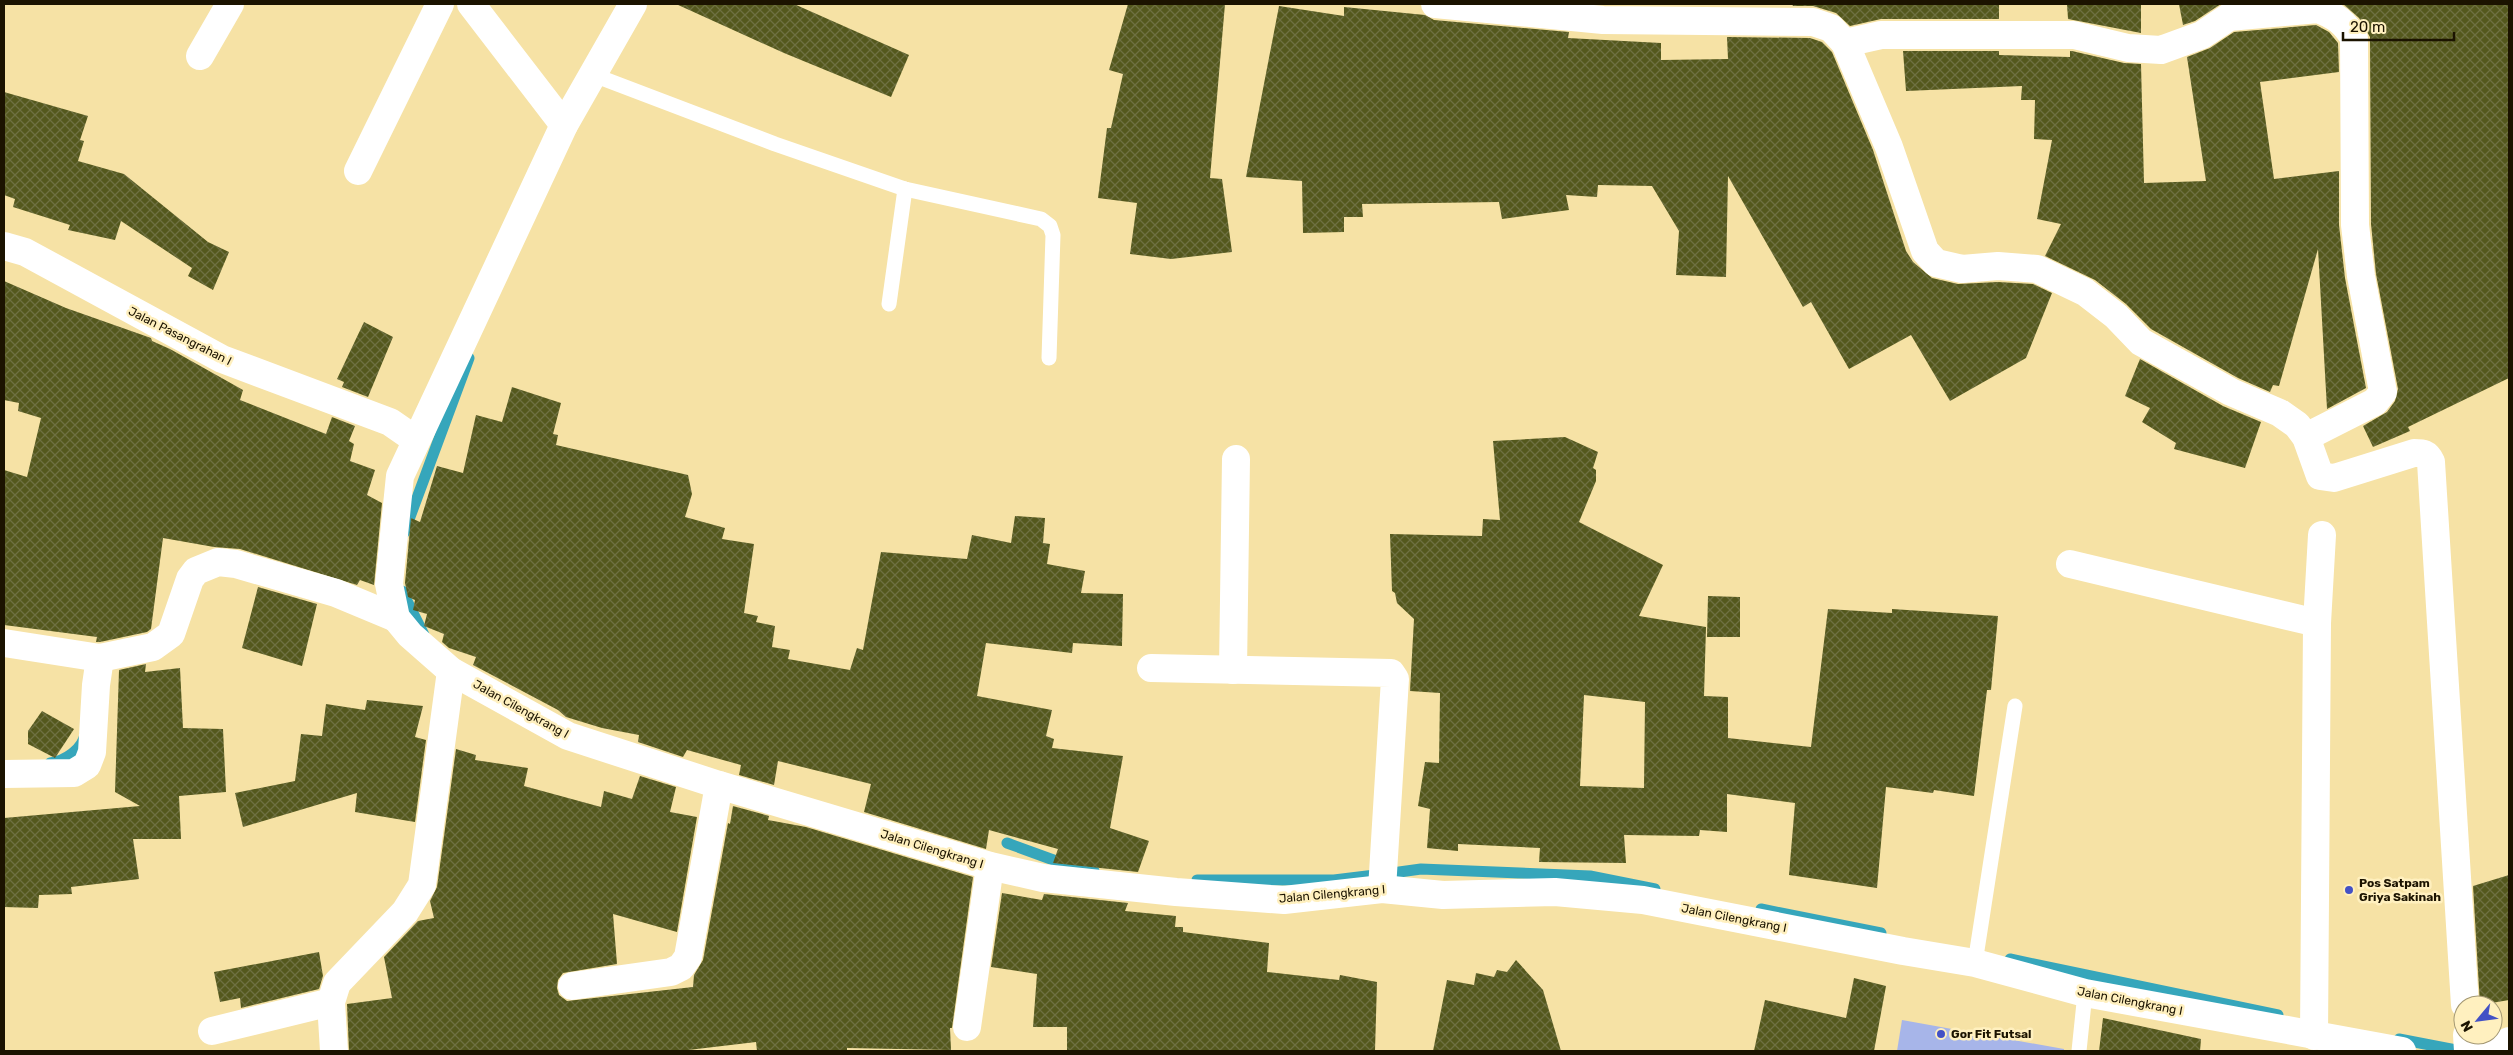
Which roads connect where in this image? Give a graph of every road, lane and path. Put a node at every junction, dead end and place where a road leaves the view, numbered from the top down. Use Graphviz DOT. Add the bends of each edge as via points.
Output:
graph roads {
  1 [pos="230,4"];
  2 [pos="440,4"];
  3 [pos="471,4"];
  4 [pos="633,4"];
  5 [pos="1435,4"];
  6 [pos="1770,12"];
  7 [pos="1845,43"];
  8 [pos="200,56"];
  9 [pos="591,74"];
  10 [pos="564,125"];
  11 [pos="358,171"];
  12 [pos="905,189"];
  13 [pos="4,246"];
  14 [pos="889,304"];
  15 [pos="1049,358"];
  16 [pos="2306,437"];
  17 [pos="416,440"];
  18 [pos="1236,459"];
  19 [pos="2322,535"];
  20 [pos="2070,564"];
  21 [pos="396,618"];
  22 [pos="2317,623"];
  23 [pos="4,643"];
  24 [pos="100,658"];
  25 [pos="1151,668"];
  26 [pos="1233,670"];
  27 [pos="450,671"];
  28 [pos="2015,706"];
  29 [pos="4,774"];
  30 [pos="719,785"];
  31 [pos="990,866"];
  32 [pos="1382,889"];
  33 [pos="1975,963"];
  34 [pos="572,986"];
  35 [pos="2085,993"];
  36 [pos="2464,995"];
  37 [pos="331,1002"];
  38 [pos="967,1028"];
  39 [pos="212,1031"];
  40 [pos="2314,1036"];
  41 [pos="2509,1041"];
  42 [pos="334,1051"];
  43 [pos="2079,1051"];
  44 [pos="2402,1051"];
  45 [pos="2491,1051"];
  1 -- 8 [label="street"];
  2 -- 11 [label="street"];
  3 -- 10 [label="street"];
  4 -- 9 [label="street"];
  5 -- 6 [label="street" via="1603,20"];
  6 -- 7 [label="street" via="1831,28"];
  7 -- 16 [label="street" via="1889,147 1926,251 1936,262 1962,269 1998,266 2037,269 2085,292 2116,316 2141,342 2232,392 2280,413 2297,425"];
  7 -- 16 [label="street" via="1881,35 2074,35 2128,48 2161,50 2202,35 2229,18 2318,9 2332,14 2347,26 2354,38 2355,53 2356,225 2383,392 2375,402"];
  9 -- 10 [label="street"];
  9 -- 12 [label="lane"];
  10 -- 17 [label="street"];
  12 -- 14 [label="lane"];
  12 -- 15 [label="lane" via="1041,219 1050,226 1053,234"];
  13 -- 17 [label="street, Jalan Pasangrahan I" via="25,252 222,359 390,422"];
  16 -- 36 [label="street" via="2320,476 2334,478 2414,453 2423,453 2431,462"];
  17 -- 21 [label="street" via="400,476 389,584"];
  18 -- 26 [label="street"];
  19 -- 22 [label="street"];
  20 -- 22 [label="street"];
  21 -- 24 [label="street" via="336,593 236,564 218,562 196,571 190,579 168,637 153,647"];
  21 -- 27 [label="street, Jalan Cilengkrang I" via="410,636"];
  22 -- 40 [label="street"];
  23 -- 24 [label="street"];
  24 -- 29 [label="street" via="92,752 87,766 74,773"];
  25 -- 26 [label="street"];
  26 -- 32 [label="street" via="1391,673 1394,676"];
  27 -- 30 [label="street, Jalan Cilengkrang I" via="568,736"];
  27 -- 37 [label="street" via="422,885 405,912 345,972 337,983"];
  28 -- 33 [label="lane"];
  30 -- 31 [label="street, Jalan Cilengkrang I"];
  30 -- 34 [label="street" via="688,957 681,967 671,972"];
  31 -- 32 [label="street, Jalan Cilengkrang I" via="1043,878 1284,900"];
  31 -- 38 [label="street"];
  32 -- 33 [label="street, Jalan Cilengkrang I" via="1442,894 1555,892 1643,900"];
  33 -- 35 [label="street, Jalan Cilengkrang I"];
  35 -- 40 [label="street, Jalan Cilengkrang I"];
  35 -- 43 [label="lane"];
  37 -- 39 [label="street"];
  37 -- 42 [label="street"];
  40 -- 44 [label="street, Jalan Cilengkrang I"];
  41 -- 45 [label="street"];
}
